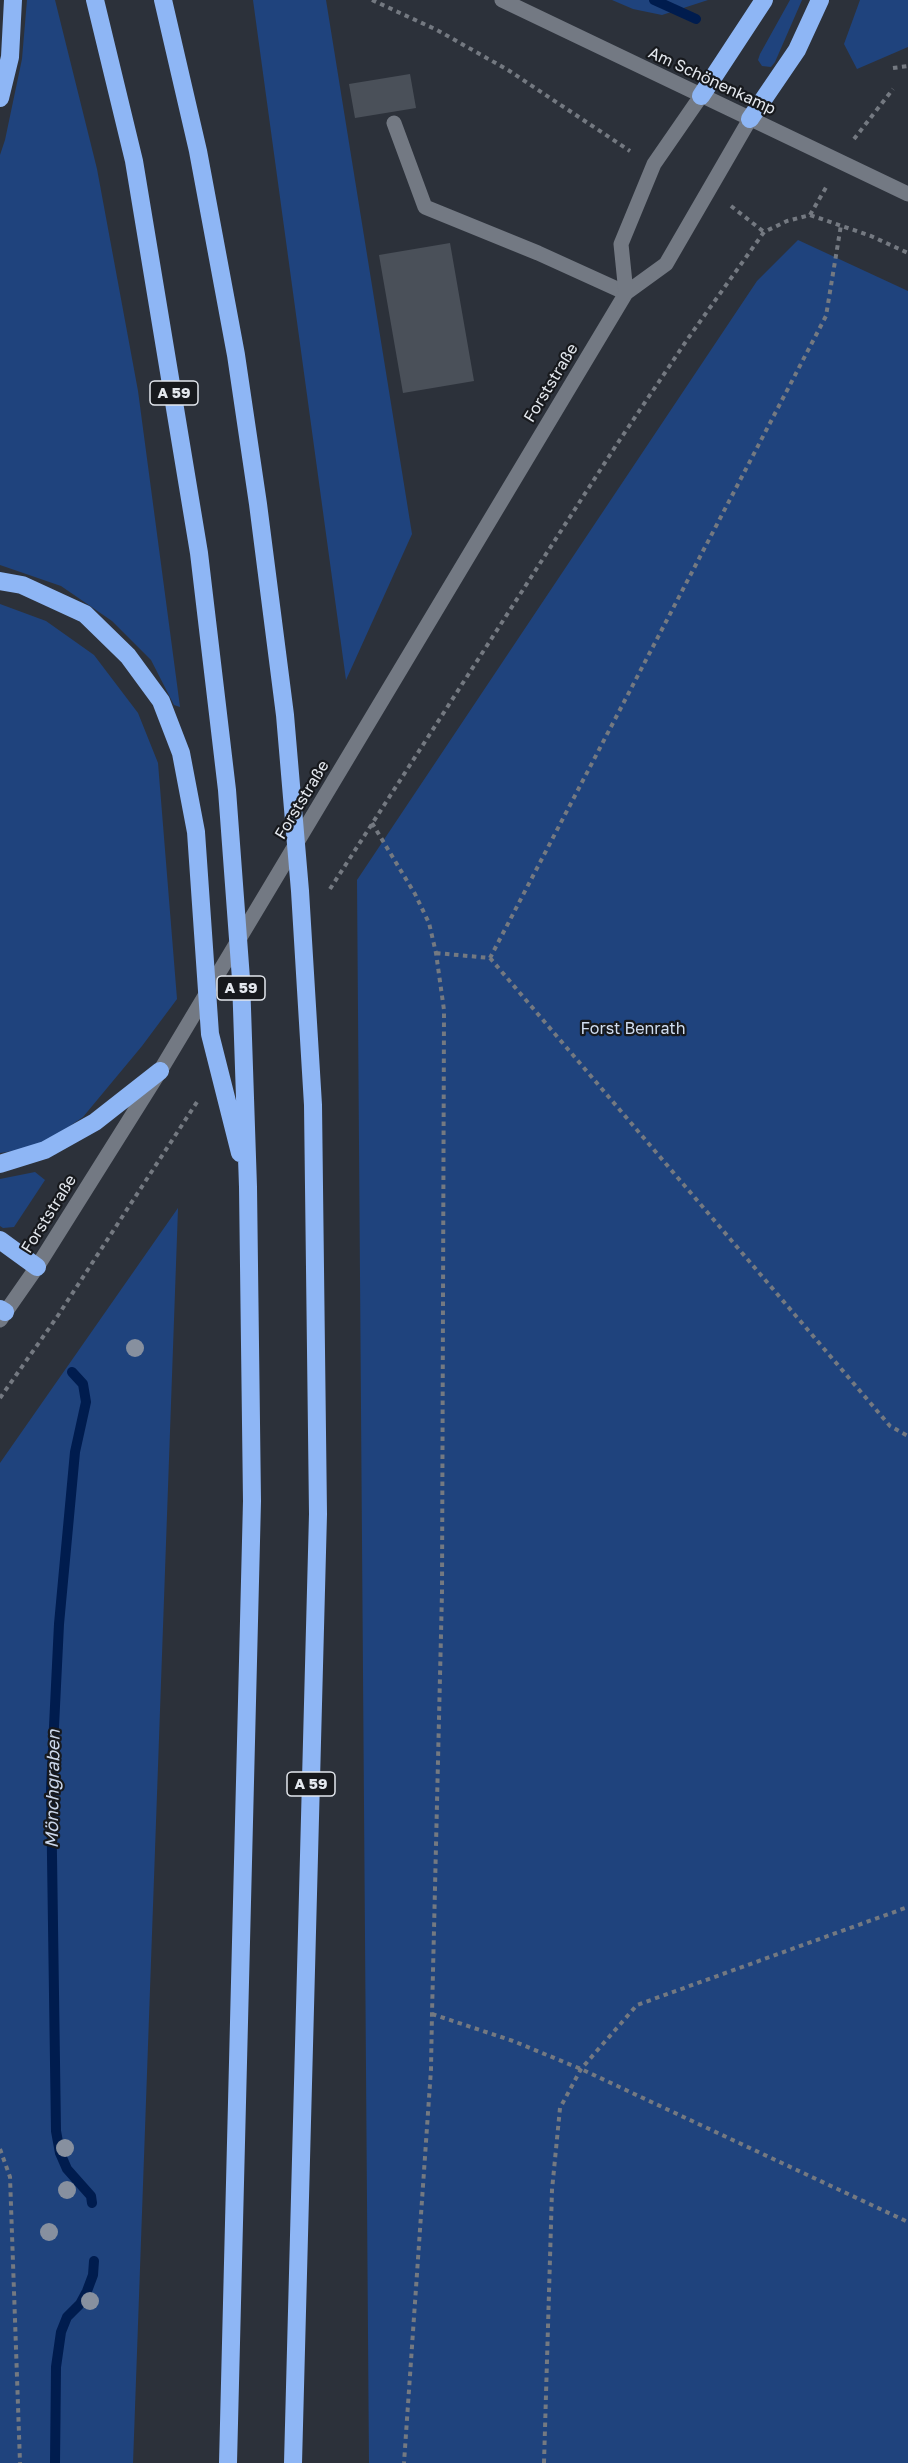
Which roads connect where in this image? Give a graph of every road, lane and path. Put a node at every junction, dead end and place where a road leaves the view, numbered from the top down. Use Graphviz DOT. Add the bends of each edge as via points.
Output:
graph roads {
  1 [pos="13,0"];
  2 [pos="95,0"];
  3 [pos="163,0"];
  4 [pos="372,0"];
  5 [pos="502,0"];
  6 [pos="764,0"];
  7 [pos="820,0"];
  8 [pos="908,66"];
  9 [pos="893,68"];
  10 [pos="893,89"];
  11 [pos="701,96"];
  12 [pos="0,98"];
  13 [pos="750,119"];
  14 [pos="394,123"];
  15 [pos="859,131"];
  16 [pos="630,150"];
  17 [pos="908,194"];
  18 [pos="820,198"];
  19 [pos="738,210"];
  20 [pos="810,215"];
  21 [pos="841,225"];
  22 [pos="764,232"];
  23 [pos="908,254"];
  24 [pos="626,293"];
  25 [pos="0,581"];
  26 [pos="372,823"];
  27 [pos="328,893"];
  28 [pos="436,953"];
  29 [pos="490,958"];
  30 [pos="160,1071"];
  31 [pos="202,1095"];
  32 [pos="0,1164"];
  33 [pos="248,1187"];
  34 [pos="0,1240"];
  35 [pos="37,1267"];
  36 [pos="2,1314"];
  37 [pos="0,1398"];
  38 [pos="908,1436"];
  39 [pos="908,1906"];
  40 [pos="432,2014"];
  41 [pos="581,2069"];
  42 [pos="0,2149"];
  43 [pos="908,2222"];
  44 [pos="20,2463"];
  45 [pos="228,2463"];
  46 [pos="293,2463"];
  47 [pos="404,2463"];
  48 [pos="544,2463"];
  1 -- 12 [label="highway" via="10,57"];
  2 -- 33 [label="highway, A 59" via="134,160 199,553 227,790 241,979"];
  3 -- 46 [label="highway, A 59" via="198,150 236,355 258,504 285,714 314,1105 318,1514"];
  4 -- 16 [label="path" via="437,30 508,70"];
  5 -- 11 [label="main road, Am Schönenkamp"];
  6 -- 11 [label="highway"];
  7 -- 13 [label="highway" via="797,50"];
  8 -- 9 [label="path"];
  10 -- 15 [label="path"];
  11 -- 13 [label="main road, Am Schönenkamp"];
  11 -- 24 [label="main road" via="654,164 621,244"];
  13 -- 17 [label="main road, Am Schönenkamp"];
  13 -- 24 [label="main road, Forststraße" via="666,264"];
  14 -- 24 [label="main road" via="425,207"];
  18 -- 20 [label="path"];
  19 -- 22 [label="path"];
  20 -- 21 [label="path"];
  20 -- 22 [label="path" via="787,220"];
  21 -- 23 [label="path"];
  21 -- 29 [label="path" via="826,316"];
  22 -- 26 [label="path" via="623,435"];
  24 -- 30 [label="main road, Forststraße"];
  25 -- 33 [label="highway" via="22,585 86,614 128,656 161,701 181,753 196,832 210,1034"];
  26 -- 27 [label="path"];
  26 -- 28 [label="path" via="415,894 429,923"];
  28 -- 29 [label="path"];
  28 -- 40 [label="path" via="444,1010 442,1581"];
  29 -- 38 [label="path" via="890,1426"];
  30 -- 32 [label="highway" via="95,1122 45,1150"];
  30 -- 35 [label="main road, Forststraße"];
  31 -- 37 [label="path"];
  33 -- 45 [label="highway, A 59" via="252,1500"];
  34 -- 35 [label="highway"];
  35 -- 36 [label="main road, Forststraße"];
  39 -- 41 [label="path" via="637,2005"];
  40 -- 41 [label="path"];
  40 -- 47 [label="path"];
  41 -- 43 [label="path"];
  41 -- 48 [label="path" via="560,2108 552,2190"];
  42 -- 44 [label="path" via="10,2177"];
}
